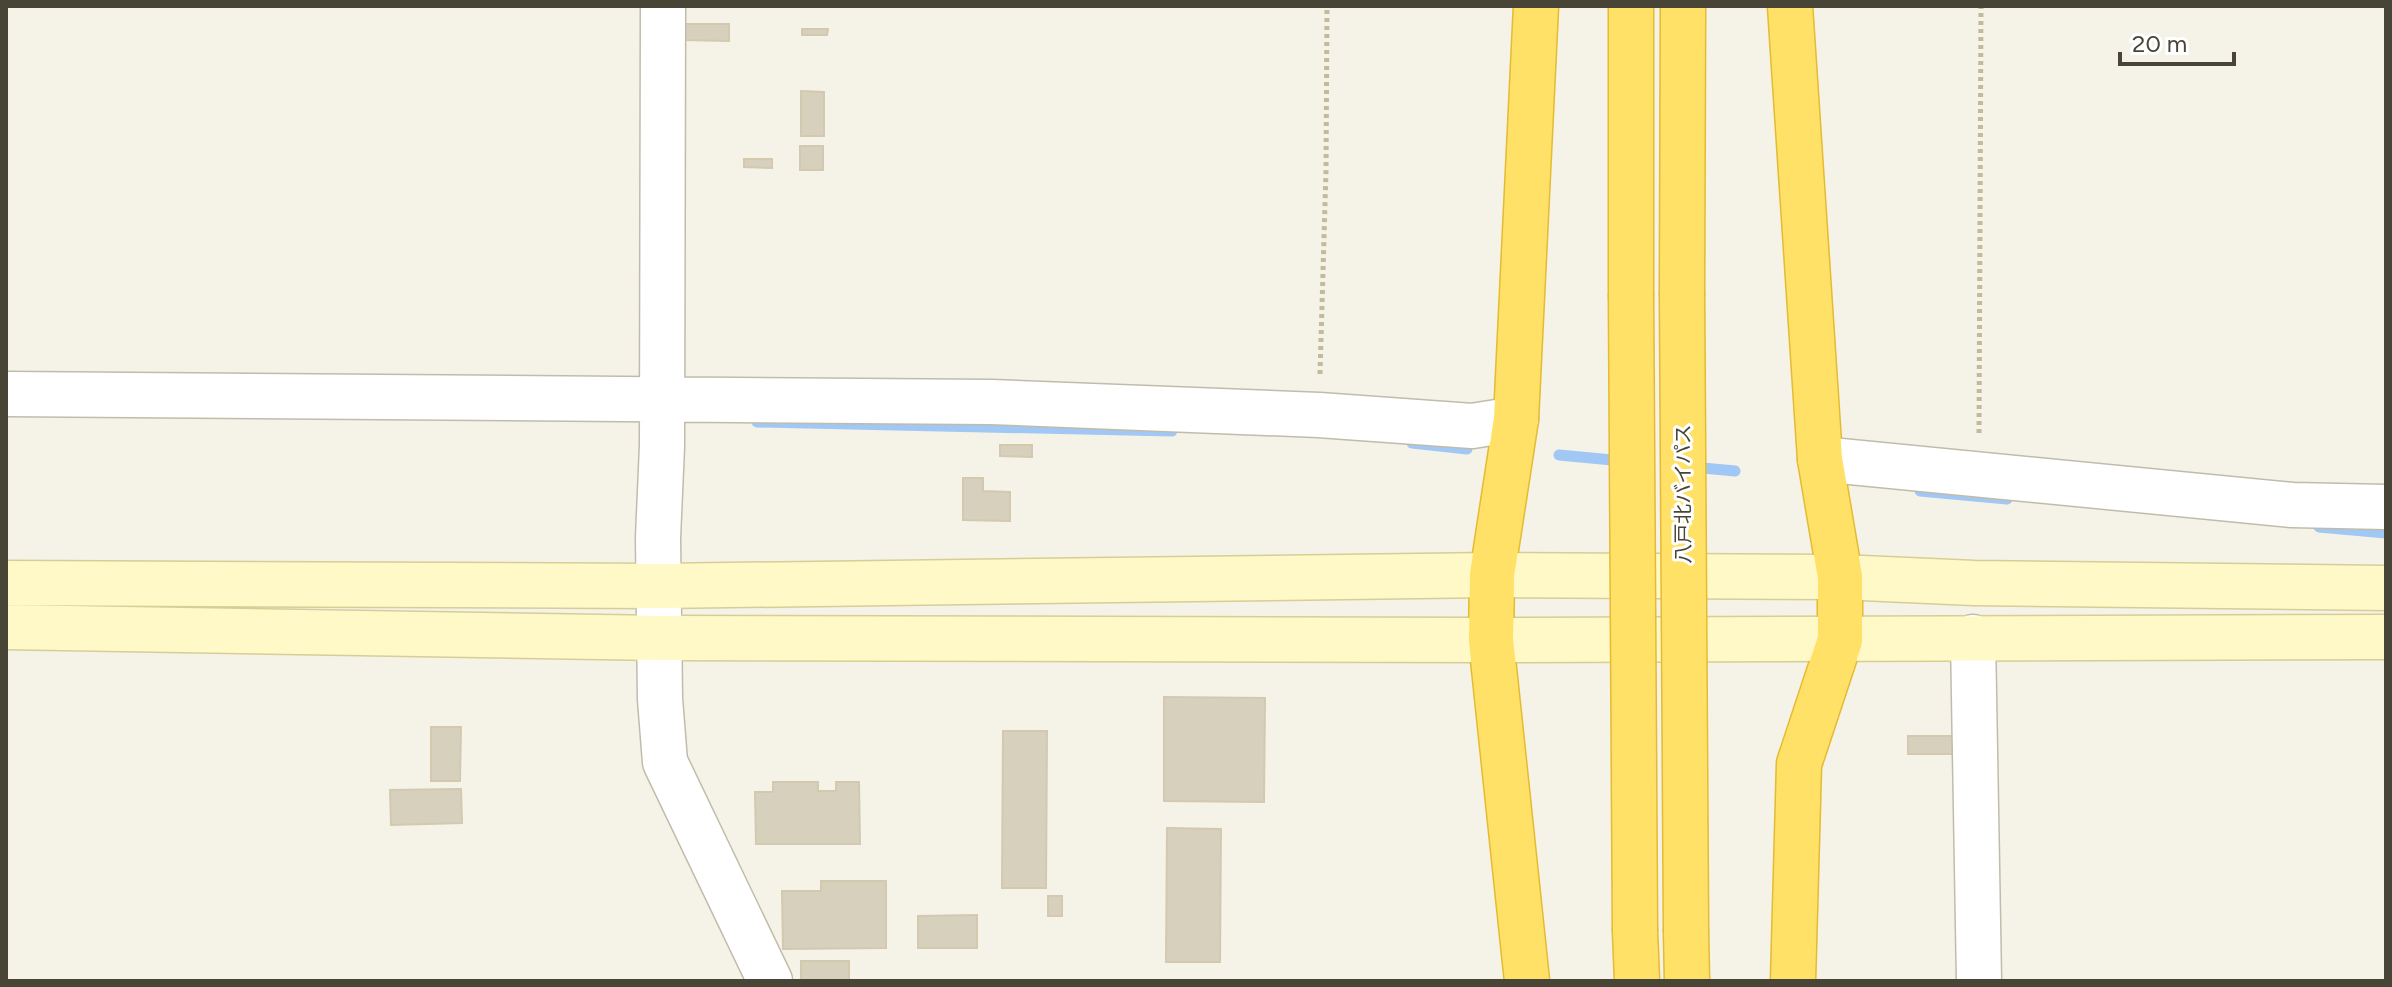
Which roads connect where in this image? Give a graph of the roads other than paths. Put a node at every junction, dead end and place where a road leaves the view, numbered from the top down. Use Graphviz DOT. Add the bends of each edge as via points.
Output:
graph roads {
  1 [pos="663,6"];
  2 [pos="1536,6"];
  3 [pos="1631,6"];
  4 [pos="1683,6"];
  5 [pos="1790,6"];
  6 [pos="6,394"];
  7 [pos="661,399"];
  8 [pos="1516,419"];
  9 [pos="1820,459"];
  10 [pos="2386,507"];
  11 [pos="1492,575"];
  12 [pos="1840,577"];
  13 [pos="6,583"];
  14 [pos="659,586"];
  15 [pos="2386,588"];
  16 [pos="6,627"];
  17 [pos="1973,637"];
  18 [pos="2386,637"];
  19 [pos="661,638"];
  20 [pos="1491,640"];
  21 [pos="1840,640"];
  22 [pos="770,981"];
  23 [pos="1527,981"];
  24 [pos="1637,981"];
  25 [pos="1687,981"];
  26 [pos="1793,981"];
  27 [pos="1979,981"];
  1 -- 7 [label="street"];
  2 -- 8 [label="highway"];
  3 -- 24 [label="highway, bridge"];
  4 -- 25 [label="highway, 八戸北バイパス, bridge"];
  5 -- 9 [label="highway"];
  6 -- 7 [label="street"];
  7 -- 8 [label="street" via="991,402 1472,426"];
  7 -- 14 [label="street"];
  8 -- 11 [label="highway"];
  9 -- 10 [label="street" via="2292,505"];
  9 -- 12 [label="highway"];
  11 -- 12 [label="street"];
  11 -- 14 [label="street"];
  11 -- 20 [label="highway"];
  12 -- 15 [label="street"];
  12 -- 21 [label="highway"];
  13 -- 14 [label="street"];
  14 -- 19 [label="street"];
  16 -- 19 [label="street"];
  17 -- 18 [label="street"];
  17 -- 21 [label="street"];
  17 -- 27 [label="street"];
  19 -- 20 [label="street"];
  19 -- 22 [label="street" via="665,762"];
  20 -- 21 [label="street"];
  20 -- 23 [label="highway"];
  21 -- 26 [label="highway" via="1799,764"];
}
